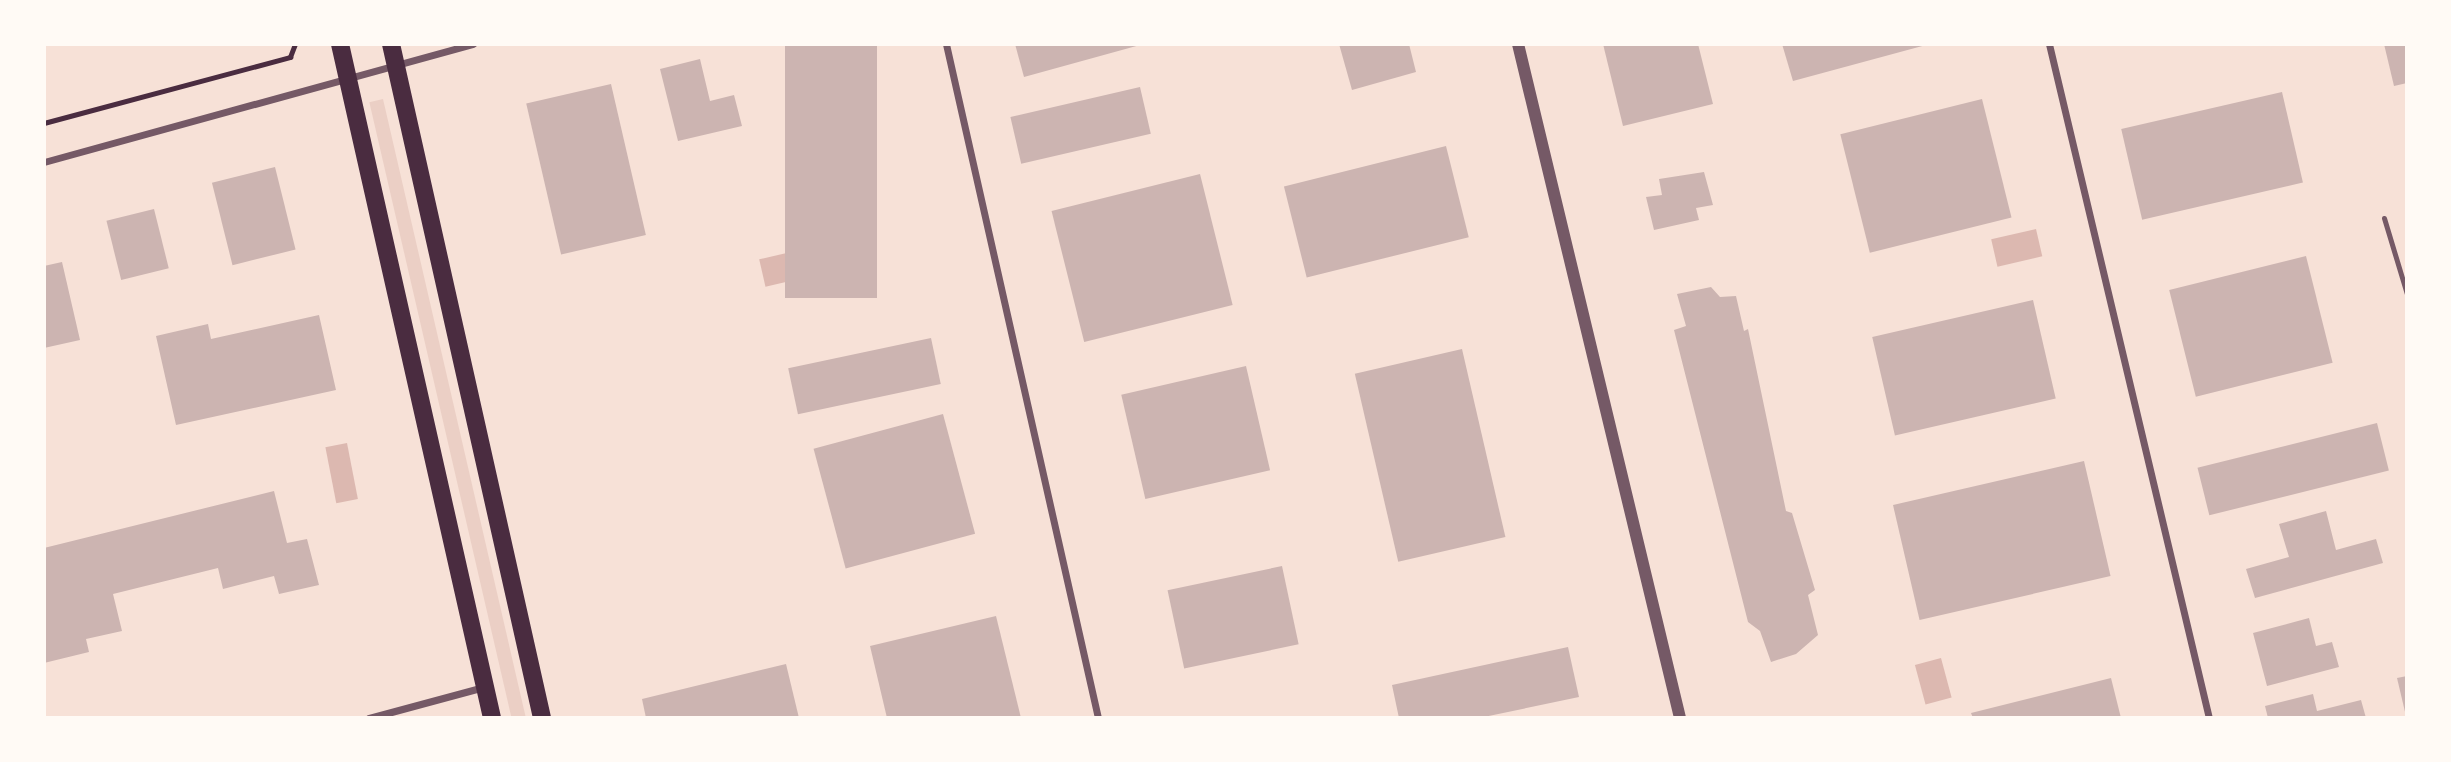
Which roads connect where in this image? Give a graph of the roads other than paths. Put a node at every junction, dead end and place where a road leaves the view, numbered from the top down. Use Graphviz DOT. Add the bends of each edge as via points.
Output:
graph roads {
  1 [pos="340,44"];
  2 [pos="391,44"];
  3 [pos="473,44"];
  4 [pos="946,44"];
  5 [pos="1518,44"];
  6 [pos="2049,44"];
  7 [pos="396,65"];
  8 [pos="347,78"];
  9 [pos="44,162"];
  10 [pos="2384,218"];
  11 [pos="2407,294"];
  12 [pos="485,687"];
  13 [pos="369,718"];
  14 [pos="492,718"];
  15 [pos="542,718"];
  16 [pos="1098,718"];
  17 [pos="1680,718"];
  18 [pos="2209,718"];
  1 -- 8 [label="main road"];
  2 -- 7 [label="main road"];
  3 -- 7 [label="street"];
  4 -- 16 [label="street"];
  5 -- 17 [label="street"];
  6 -- 18 [label="street"];
  7 -- 8 [label="street"];
  7 -- 15 [label="main road"];
  8 -- 9 [label="street"];
  8 -- 12 [label="main road"];
  10 -- 11 [label="lane"];
  12 -- 13 [label="street"];
  12 -- 14 [label="main road"];
}
